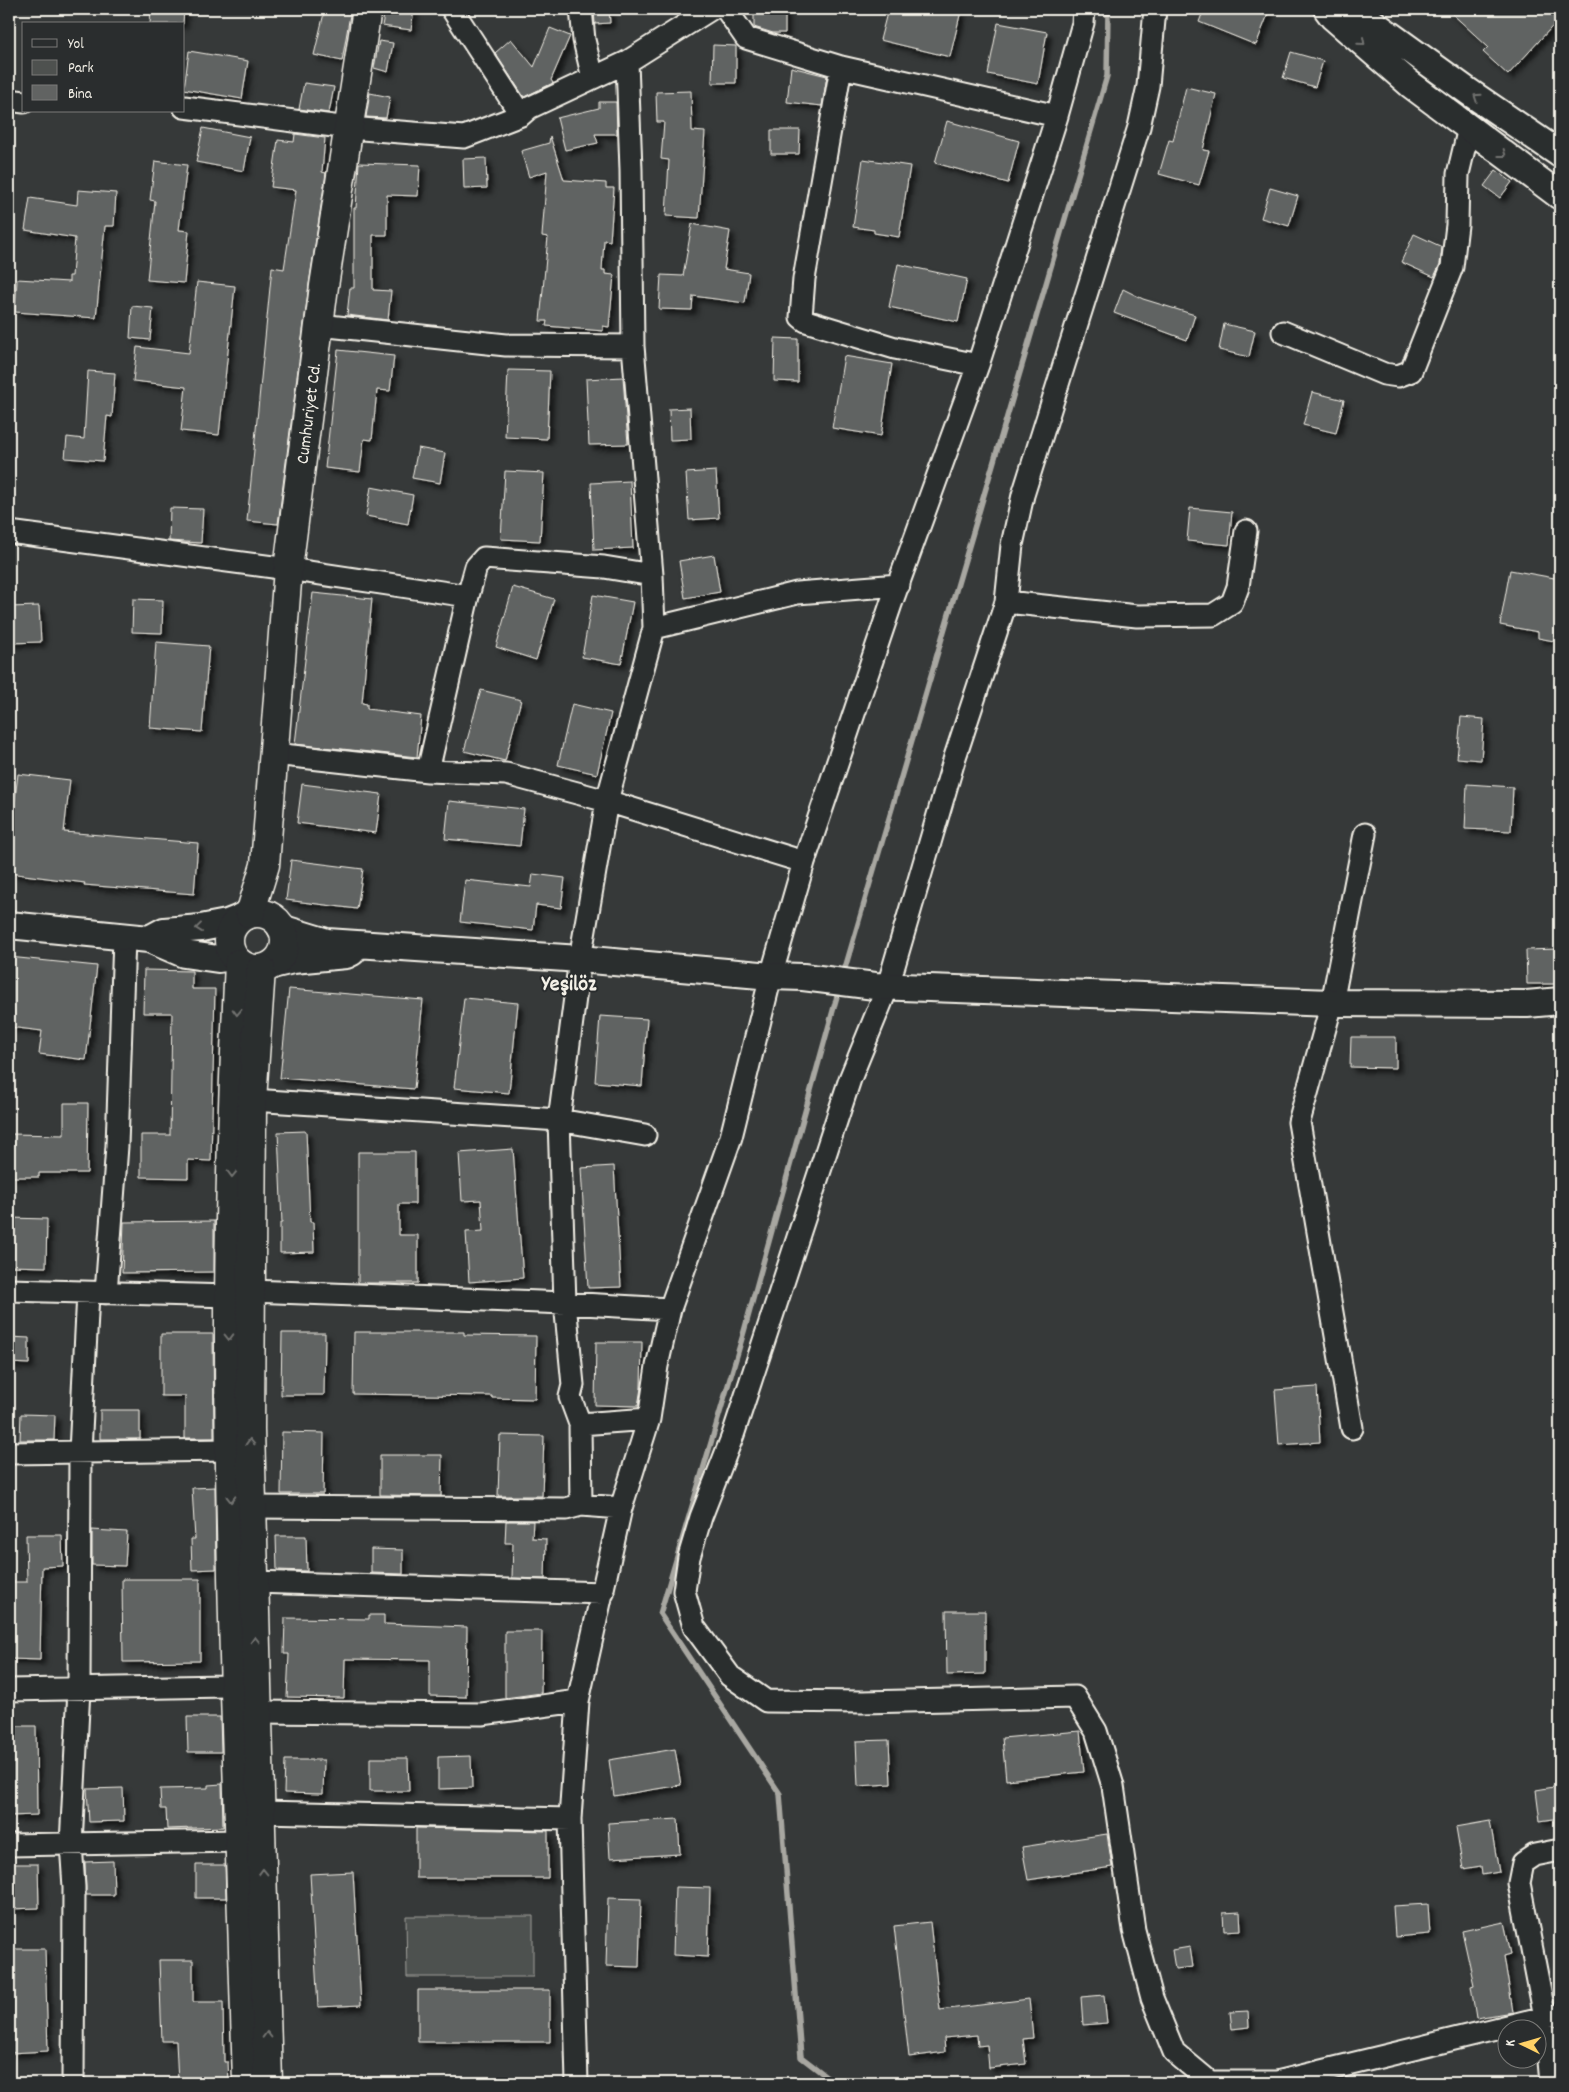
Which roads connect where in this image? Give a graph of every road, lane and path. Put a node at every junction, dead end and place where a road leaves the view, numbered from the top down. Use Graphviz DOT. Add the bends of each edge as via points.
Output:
graph roads {
  1 [pos="367,9"];
  2 [pos="452,9"];
  3 [pos="580,9"];
  4 [pos="711,9"];
  5 [pos="726,9"];
  6 [pos="1084,9"];
  7 [pos="1155,9"];
  8 [pos="1327,9"];
  9 [pos="1354,9"];
  10 [pos="627,62"];
  11 [pos="841,67"];
  12 [pos="593,78"];
  13 [pos="9,100"];
  14 [pos="22,102"];
  15 [pos="185,107"];
  16 [pos="521,115"];
  17 [pos="1057,116"];
  18 [pos="348,128"];
  19 [pos="1469,128"];
  20 [pos="1560,154"];
  21 [pos="1560,196"];
  22 [pos="319,325"];
  23 [pos="1283,332"];
  24 [pos="633,346"];
  25 [pos="978,365"];
  26 [pos="1246,530"];
  27 [pos="9,532"];
  28 [pos="288,569"];
  29 [pos="652,574"];
  30 [pos="898,584"];
  31 [pos="468,596"];
  32 [pos="1006,602"];
  33 [pos="654,628"];
  34 [pos="274,754"];
  35 [pos="428,771"];
  36 [pos="607,801"];
  37 [pos="268,820"];
  38 [pos="1365,834"];
  39 [pos="804,862"];
  40 [pos="248,915"];
  41 [pos="9,925"];
  42 [pos="280,925"];
  43 [pos="136,938"];
  44 [pos="363,945"];
  45 [pos="580,959"];
  46 [pos="251,963"];
  47 [pos="772,976"];
  48 [pos="882,986"];
  49 [pos="1560,1001"];
  50 [pos="1332,1003"];
  51 [pos="252,1100"];
  52 [pos="559,1120"];
  53 [pos="645,1135"];
  54 [pos="9,1290"];
  55 [pos="97,1293"];
  56 [pos="240,1293"];
  57 [pos="565,1302"];
  58 [pos="670,1309"];
  59 [pos="649,1419"];
  60 [pos="580,1424"];
  61 [pos="1352,1428"];
  62 [pos="230,1450"];
  63 [pos="80,1452"];
  64 [pos="9,1453"];
  65 [pos="581,1504"];
  66 [pos="252,1507"];
  67 [pos="621,1508"];
  68 [pos="254,1582"];
  69 [pos="603,1593"];
  70 [pos="246,1683"];
  71 [pos="79,1689"];
  72 [pos="9,1690"];
  73 [pos="578,1701"];
  74 [pos="257,1712"];
  75 [pos="570,1819"];
  76 [pos="254,1829"];
  77 [pos="70,1844"];
  78 [pos="9,1845"];
  79 [pos="1560,1850"];
  80 [pos="1552,2016"];
  81 [pos="73,2083"];
  82 [pos="247,2083"];
  83 [pos="268,2083"];
  84 [pos="577,2083"];
  85 [pos="1551,2083"];
  1 -- 18 [label="main road, Cumhuriyet Cd."];
  2 -- 16 [label="street"];
  3 -- 12 [label="street"];
  4 -- 10 [label="street"];
  5 -- 11 [label="street" via="746,38"];
  6 -- 17 [label="street"];
  7 -- 32 [label="street" via="1148,86 1139,127 1023,494 1012,545"];
  8 -- 19 [label="street, one-way" via="1410,84"];
  20 -- 9 [label="street, one-way"];
  10 -- 12 [label="street"];
  10 -- 24 [label="street"];
  11 -- 17 [label="street"];
  11 -- 25 [label="street" via="804,279 801,317 895,348"];
  12 -- 16 [label="street" via="529,108"];
  13 -- 14 [label="street"];
  15 -- 18 [label="street"];
  16 -- 18 [label="street" via="464,137"];
  17 -- 25 [label="street"];
  18 -- 22 [label="main road, Cumhuriyet Cd."];
  19 -- 21 [label="street, one-way"];
  19 -- 23 [label="street" via="1458,174 1452,267 1411,371 1398,376 1384,374"];
  22 -- 24 [label="street" via="506,345"];
  22 -- 28 [label="main road, Cumhuriyet Cd."];
  24 -- 29 [label="street"];
  25 -- 30 [label="street"];
  26 -- 32 [label="street" via="1238,587 1232,603 1213,614 1137,616"];
  27 -- 28 [label="street"];
  28 -- 31 [label="street"];
  28 -- 34 [label="main road, Cumhuriyet Cd."];
  29 -- 31 [label="street" via="484,558 476,567"];
  29 -- 33 [label="street"];
  30 -- 33 [label="street" via="797,593"];
  30 -- 39 [label="street"];
  31 -- 35 [label="street"];
  32 -- 48 [label="street"];
  33 -- 36 [label="street"];
  34 -- 35 [label="street"];
  34 -- 37 [label="main road, Cumhuriyet Cd."];
  35 -- 36 [label="street" via="506,774"];
  36 -- 39 [label="street"];
  36 -- 45 [label="street"];
  37 -- 40 [label="main road" via="265,864"];
  37 -- 42 [label="main road" via="276,866"];
  38 -- 50 [label="street"];
  39 -- 47 [label="street"];
  40 -- 42 [label="main road" via="263,914"];
  40 -- 43 [label="street, one-way" via="227,923"];
  40 -- 46 [label="main road" via="239,920 230,933 229,942"];
  41 -- 43 [label="street"];
  42 -- 44 [label="street" via="327,942"];
  42 -- 46 [label="main road" via="285,945 281,956"];
  43 -- 46 [label="street" via="184,954"];
  43 -- 55 [label="street" via="117,1146"];
  44 -- 45 [label="street"];
  44 -- 46 [label="street" via="346,955"];
  45 -- 47 [label="street"];
  45 -- 52 [label="street"];
  46 -- 51 [label="main road"];
  46 -- 56 [label="main road, one-way" via="233,1098"];
  47 -- 48 [label="street"];
  47 -- 58 [label="street" via="731,1137"];
  48 -- 50 [label="street"];
  48 -- 80 [label="street" via="733,1435 689,1557 684,1591 694,1627 730,1676 766,1701 1075,1697 1096,1731 1113,1786 1134,1930 1152,1998 1174,2052 1210,2082 1277,2082"];
  49 -- 50 [label="street" via="1527,1004"];
  50 -- 61 [label="street" via="1298,1122"];
  51 -- 52 [label="street"];
  51 -- 56 [label="main road"];
  52 -- 53 [label="street"];
  52 -- 57 [label="street"];
  54 -- 55 [label="street"];
  55 -- 56 [label="street"];
  55 -- 63 [label="street"];
  56 -- 57 [label="street"];
  56 -- 62 [label="main road, one-way"];
  66 -- 56 [label="main road, one-way"];
  57 -- 58 [label="street"];
  57 -- 60 [label="street" via="573,1385 570,1397"];
  58 -- 59 [label="street"];
  59 -- 60 [label="street"];
  59 -- 67 [label="street"];
  60 -- 65 [label="street"];
  62 -- 63 [label="street"];
  62 -- 70 [label="main road, one-way"];
  63 -- 64 [label="street"];
  63 -- 71 [label="street"];
  65 -- 66 [label="street" via="566,1508"];
  65 -- 67 [label="street"];
  66 -- 68 [label="main road"];
  67 -- 69 [label="street"];
  68 -- 69 [label="street"];
  70 -- 68 [label="main road, one-way"];
  69 -- 73 [label="street"];
  70 -- 71 [label="street"];
  70 -- 74 [label="main road"];
  70 -- 76 [label="main road"];
  71 -- 72 [label="street"];
  71 -- 77 [label="street"];
  73 -- 74 [label="street" via="482,1714"];
  73 -- 75 [label="street"];
  74 -- 76 [label="main road"];
  75 -- 76 [label="street"];
  75 -- 84 [label="street"];
  76 -- 77 [label="street"];
  76 -- 82 [label="main road"];
  83 -- 76 [label="main road, one-way"];
  77 -- 78 [label="street"];
  77 -- 81 [label="street" via="74,1887"];
  79 -- 80 [label="street" via="1535,1855 1523,1864 1519,1883"];
  80 -- 85 [label="street"];
}
